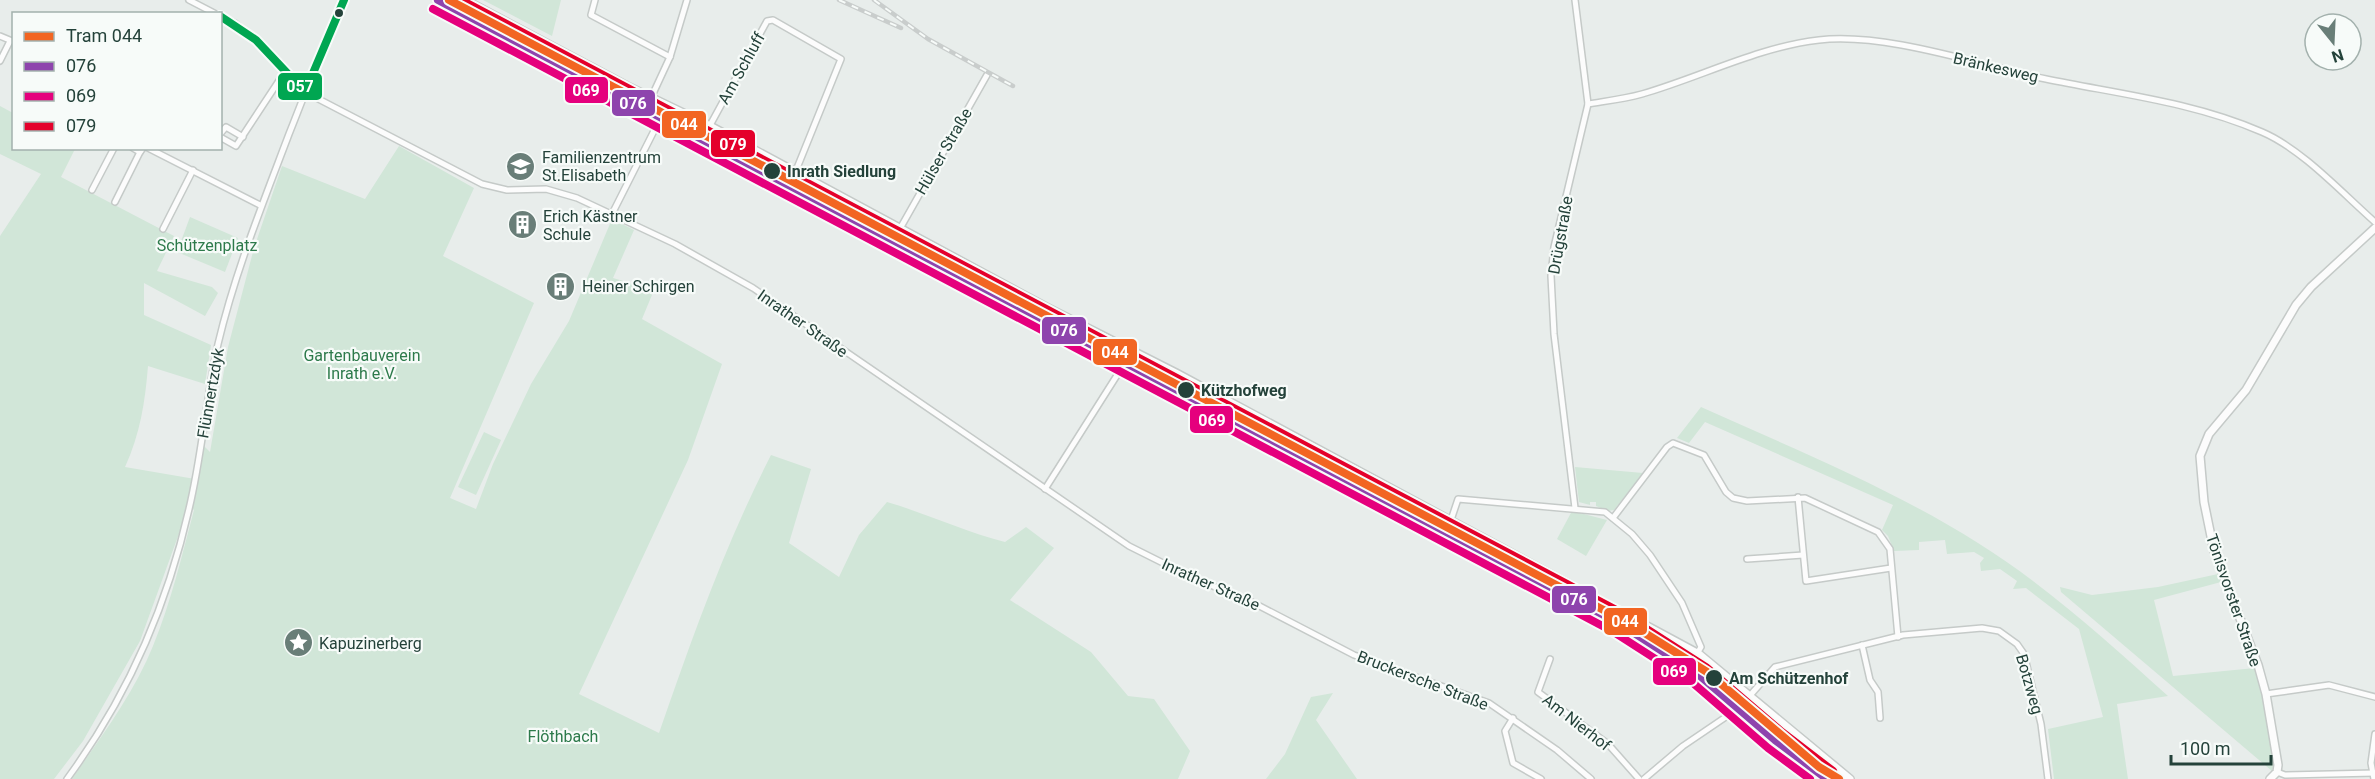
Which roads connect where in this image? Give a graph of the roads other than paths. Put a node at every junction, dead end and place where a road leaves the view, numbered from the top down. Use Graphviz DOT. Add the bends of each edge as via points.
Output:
graph roads {
  1 [pos="189,0"];
  2 [pos="344,0"];
  3 [pos="438,0"];
  4 [pos="465,0"];
  5 [pos="595,0"];
  6 [pos="687,0"];
  7 [pos="1575,0"];
  8 [pos="212,12"];
  9 [pos="222,17"];
  10 [pos="0,36"];
  11 [pos="12,41"];
  12 [pos="670,57"];
  13 [pos="0,61"];
  14 [pos="286,70"];
  15 [pos="987,75"];
  16 [pos="304,92"];
  17 [pos="651,98"];
  18 [pos="1588,104"];
  19 [pos="661,117"];
  20 [pos="710,126"];
  21 [pos="222,133"];
  22 [pos="243,136"];
  23 [pos="222,137"];
  24 [pos="702,140"];
  25 [pos="113,150"];
  26 [pos="142,150"];
  27 [pos="152,150"];
  28 [pos="193,171"];
  29 [pos="795,173"];
  30 [pos="92,190"];
  31 [pos="115,202"];
  32 [pos="260,205"];
  33 [pos="612,214"];
  34 [pos="2375,222"];
  35 [pos="900,228"];
  36 [pos="2375,228"];
  37 [pos="163,229"];
  38 [pos="893,241"];
  39 [pos="1133,350"];
  40 [pos="1125,363"];
  41 [pos="1045,489"];
  42 [pos="1798,497"];
  43 [pos="1575,508"];
  44 [pos="1613,518"];
  45 [pos="1451,520"];
  46 [pos="1803,555"];
  47 [pos="1747,559"];
  48 [pos="1891,568"];
  49 [pos="1300,626"];
  50 [pos="1898,637"];
  51 [pos="1862,645"];
  52 [pos="1699,654"];
  53 [pos="1550,659"];
  54 [pos="1689,667"];
  55 [pos="2266,694"];
  56 [pos="1750,696"];
  57 [pos="2375,697"];
  58 [pos="1739,708"];
  59 [pos="1513,718"];
  60 [pos="1880,718"];
  61 [pos="2375,734"];
  62 [pos="2277,772"];
  63 [pos="2374,775"];
  64 [pos="67,779"];
  65 [pos="1541,779"];
  66 [pos="1591,779"];
  67 [pos="1639,779"];
  68 [pos="1644,779"];
  69 [pos="1827,779"];
  70 [pos="1850,779"];
  71 [pos="2048,779"];
  72 [pos="2270,779"];
  1 -- 8 [label="street"];
  2 -- 16 [label="street, Flünnertzdyk"];
  3 -- 19 [label="street"];
  4 -- 17 [label="street"];
  5 -- 12 [label="street" via="591,15"];
  6 -- 12 [label="street"];
  7 -- 18 [label="street, Drügstraße"];
  9 -- 14 [label="street, Inrather Straße" via="235,23"];
  10 -- 11 [label="street"];
  11 -- 13 [label="street"];
  12 -- 17 [label="street"];
  14 -- 16 [label="street, Inrather Straße"];
  14 -- 22 [label="street"];
  15 -- 35 [label="street, Hülser Straße"];
  16 -- 32 [label="street, Flünnertzdyk"];
  16 -- 33 [label="street, Inrather Straße" via="482,184 507,190 546,189"];
  17 -- 20 [label="street"];
  18 -- 34 [label="street, Bränkesweg" via="1640,94 1781,47 1821,39 1878,42 2178,103 2261,131 2303,159"];
  18 -- 43 [label="street, Drügstraße" via="1554,247 1551,276"];
  19 -- 24 [label="street"];
  19 -- 33 [label="street"];
  20 -- 24 [label="street, Am Schluff"];
  20 -- 29 [label="street"];
  20 -- 29 [label="street, Am Schluff" via="767,21 773,20 841,59"];
  21 -- 22 [label="street" via="226,128"];
  22 -- 23 [label="street" via="236,146"];
  24 -- 38 [label="street"];
  25 -- 30 [label="street"];
  26 -- 31 [label="street"];
  27 -- 28 [label="street"];
  28 -- 32 [label="street"];
  28 -- 37 [label="street"];
  29 -- 35 [label="street"];
  32 -- 64 [label="street, Flünnertzdyk" via="218,343 190,507 163,596 128,679"];
  33 -- 41 [label="street, Inrather Straße" via="753,288"];
  35 -- 38 [label="street, Hülser Straße"];
  35 -- 39 [label="street"];
  36 -- 55 [label="street, Tönisvorster Straße" via="2296,305 2247,390 2209,434 2200,456 2214,551"];
  38 -- 40 [label="street"];
  39 -- 40 [label="street"];
  39 -- 45 [label="street"];
  40 -- 41 [label="street"];
  40 -- 54 [label="street" via="1617,622"];
  41 -- 49 [label="street, Inrather Straße" via="1129,546"];
  42 -- 44 [label="street" via="1747,501 1733,498 1704,455 1673,443"];
  42 -- 46 [label="street"];
  42 -- 48 [label="street" via="1813,500 1878,532 1890,549"];
  43 -- 44 [label="street" via="1605,512"];
  43 -- 45 [label="street" via="1458,500"];
  44 -- 52 [label="street" via="1650,555 1682,603 1701,643"];
  45 -- 52 [label="street"];
  46 -- 47 [label="street"];
  46 -- 48 [label="street" via="1809,583"];
  48 -- 50 [label="street"];
  49 -- 59 [label="street, Bruckersche Straße" via="1354,655 1489,703"];
  50 -- 51 [label="street, Botzweg"];
  50 -- 71 [label="street, Botzweg" via="1982,628 1999,631 2017,644 2028,665"];
  51 -- 56 [label="street, Botzweg" via="1775,667"];
  51 -- 60 [label="street" via="1870,680 1878,692"];
  52 -- 54 [label="street"];
  52 -- 56 [label="street"];
  53 -- 67 [label="street, Am Nierhof" via="1538,692 1608,744"];
  54 -- 58 [label="street"];
  55 -- 57 [label="street" via="2330,685"];
  55 -- 62 [label="street, Tönisvorster Straße"];
  56 -- 58 [label="street, Botzweg"];
  56 -- 70 [label="street"];
  58 -- 68 [label="street, Botzweg" via="1683,746"];
  58 -- 69 [label="street"];
  59 -- 65 [label="street" via="1505,731 1513,763"];
  59 -- 66 [label="street, Bruckersche Straße"];
  61 -- 63 [label="street" via="2371,763"];
  62 -- 63 [label="street"];
  62 -- 72 [label="street"];
}
